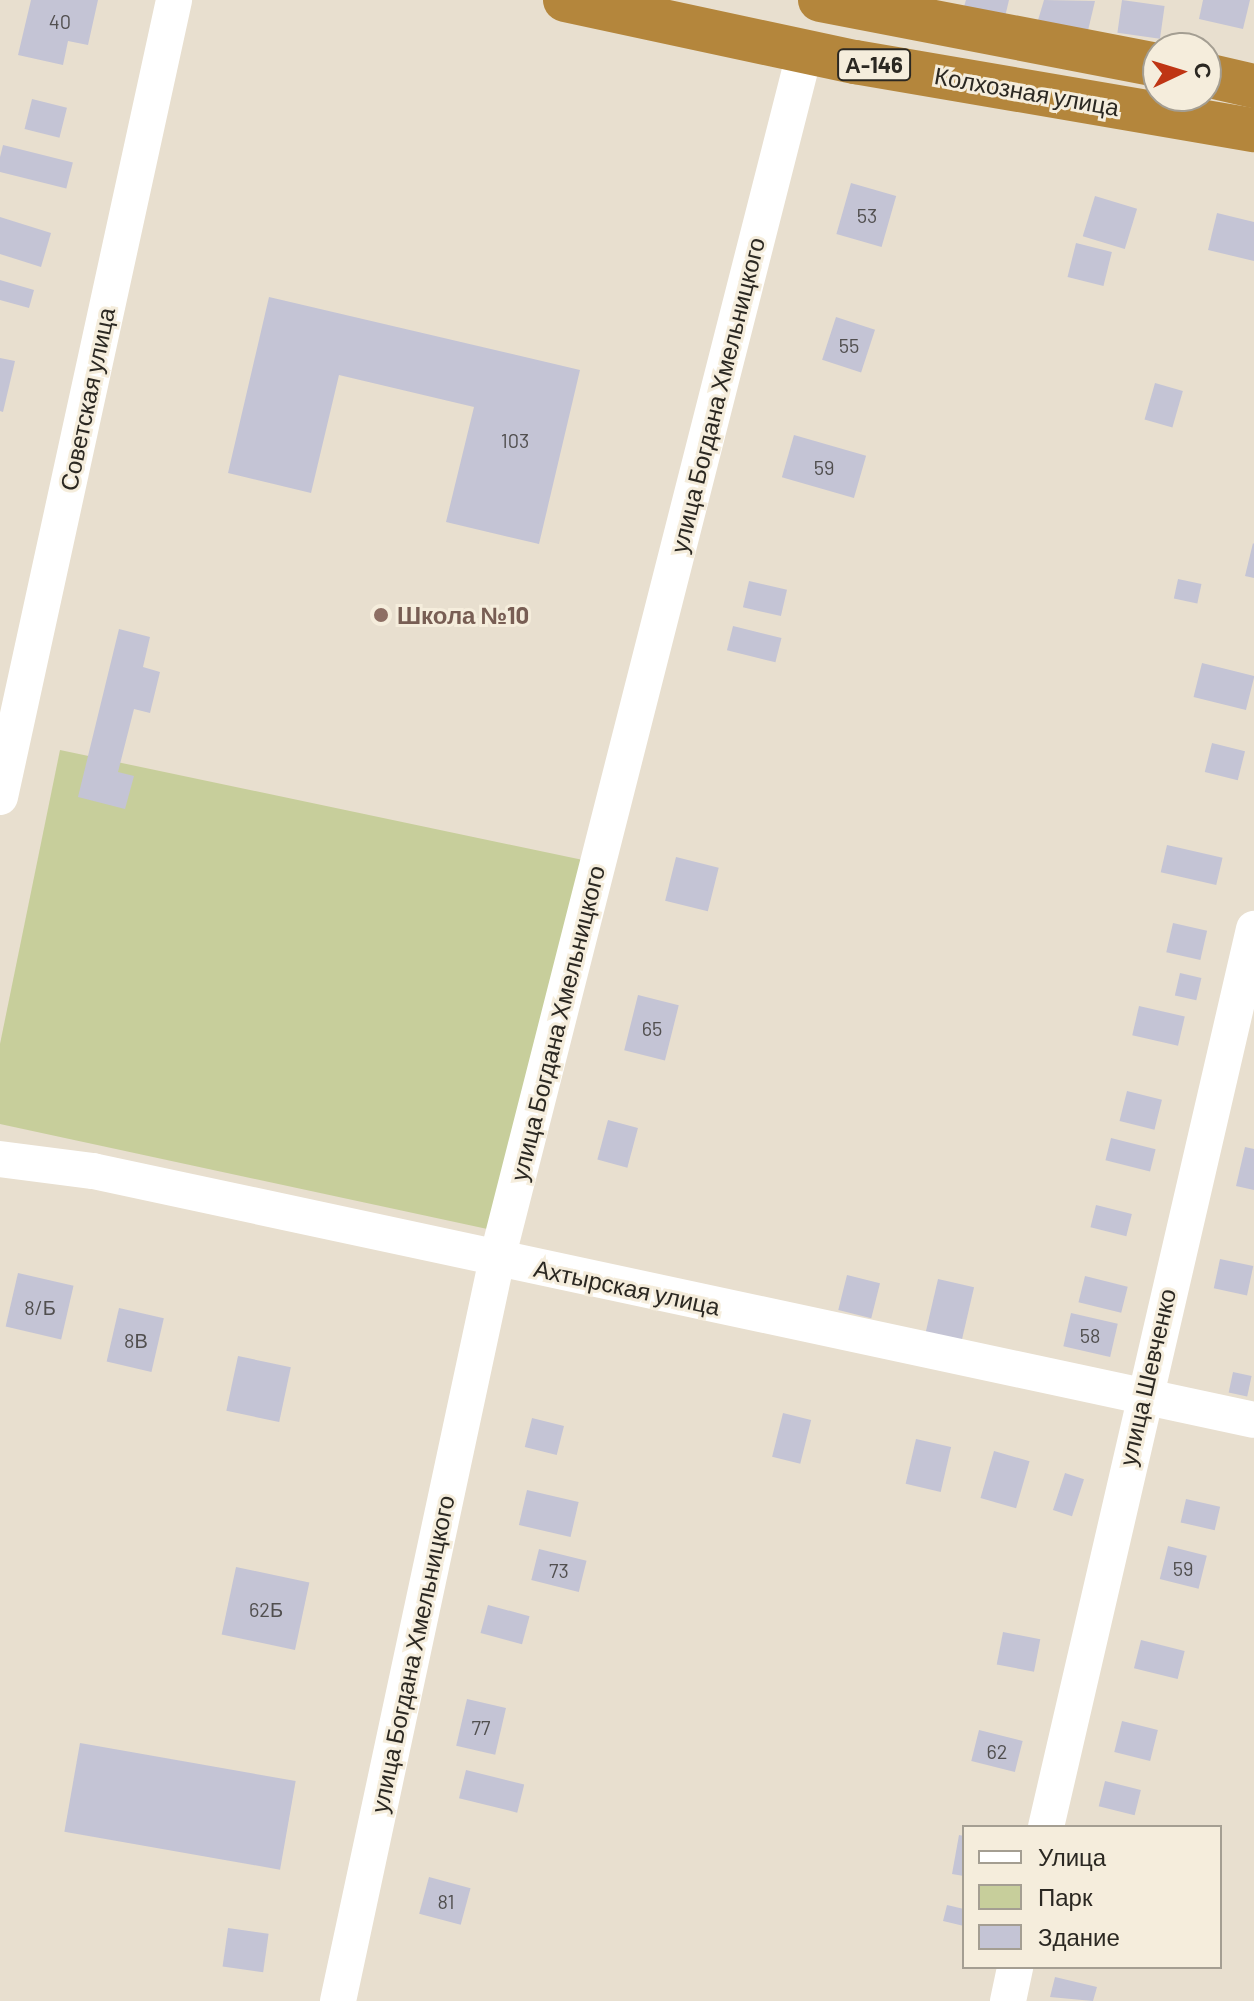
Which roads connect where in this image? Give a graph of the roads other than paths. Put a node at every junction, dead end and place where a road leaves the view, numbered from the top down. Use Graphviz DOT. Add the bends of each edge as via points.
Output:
graph roads {
  1 [pos="174,0"];
  2 [pos="565,0"];
  3 [pos="820,0"];
  4 [pos="805,51"];
  5 [pos="1142,62"];
  6 [pos="1222,79"];
  7 [pos="1254,86"];
  8 [pos="1254,130"];
  9 [pos="0,797"];
  10 [pos="1254,929"];
  11 [pos="0,1159"];
  12 [pos="497,1259"];
  13 [pos="1142,1396"];
  14 [pos="1254,1420"];
  15 [pos="1046,1825"];
  16 [pos="1015,1969"];
  17 [pos="338,2001"];
  18 [pos="1008,2001"];
  1 -- 9 [label="street, Советская улица"];
  2 -- 4 [label="highway, Колхозная улица / А-146"];
  3 -- 5 [label="highway, Колхозная улица / А-146"];
  4 -- 8 [label="highway, Колхозная улица / А-146"];
  4 -- 12 [label="street, улица Богдана Хмельницкого"];
  6 -- 7 [label="highway"];
  10 -- 13 [label="street, улица Шевченко"];
  11 -- 12 [label="street, Ахтырская улица" via="93,1171"];
  12 -- 13 [label="street, Ахтырская улица"];
  12 -- 17 [label="street, улица Богдана Хмельницкого"];
  13 -- 14 [label="street, Ахтырская улица"];
  13 -- 15 [label="street, улица Шевченко"];
  16 -- 18 [label="street"];
}
